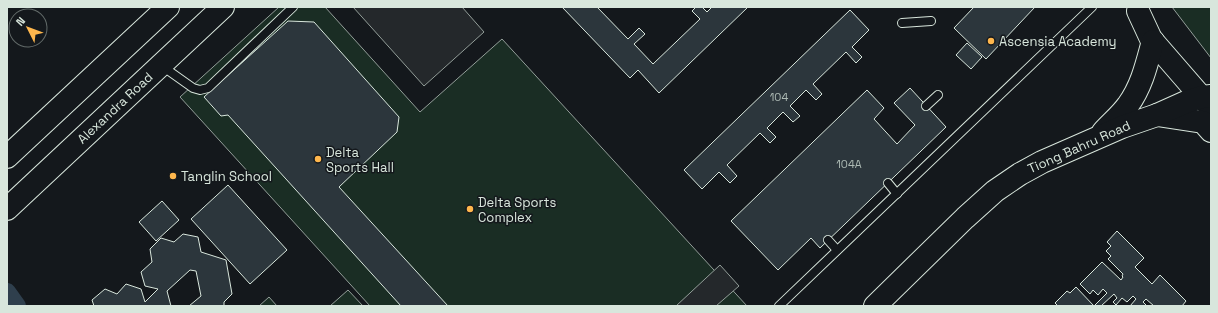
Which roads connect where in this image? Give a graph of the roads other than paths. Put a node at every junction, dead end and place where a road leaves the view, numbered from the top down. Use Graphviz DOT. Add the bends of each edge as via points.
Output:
graph roads {
  1 [pos="168,7"];
  2 [pos="223,7"];
  3 [pos="293,7"];
  4 [pos="1092,7"];
  5 [pos="1136,9"];
  6 [pos="931,21"];
  7 [pos="902,23"];
  8 [pos="1153,41"];
  9 [pos="160,65"];
  10 [pos="938,95"];
  11 [pos="1209,98"];
  12 [pos="926,106"];
  13 [pos="1157,115"];
  14 [pos="1211,131"];
  15 [pos="1098,138"];
  16 [pos="7,157"];
  17 [pos="888,183"];
  18 [pos="897,194"];
  19 [pos="7,209"];
  20 [pos="828,240"];
  21 [pos="837,250"];
  22 [pos="779,306"];
  23 [pos="875,306"];
  1 -- 16 [label="main road"];
  2 -- 9 [label="main road, Alexandra Road"];
  3 -- 9 [label="lane" via="208,88 193,88"];
  4 -- 18 [label="lane"];
  5 -- 8 [label="main road"];
  5 -- 11 [label="main road" via="1159,30"];
  6 -- 7 [label="lane"];
  8 -- 11 [label="main road"];
  8 -- 15 [label="main road" via="1146,68 1129,105"];
  9 -- 19 [label="main road, Alexandra Road"];
  10 -- 12 [label="lane"];
  11 -- 13 [label="main road, Tiong Bahru Road" via="1186,102"];
  13 -- 14 [label="main road" via="1203,122"];
  13 -- 15 [label="main road, Tiong Bahru Road"];
  15 -- 23 [label="main road, Tiong Bahru Road" via="1042,162 995,192"];
  17 -- 18 [label="lane"];
  18 -- 21 [label="lane"];
  20 -- 21 [label="lane"];
  21 -- 22 [label="lane"];
}
